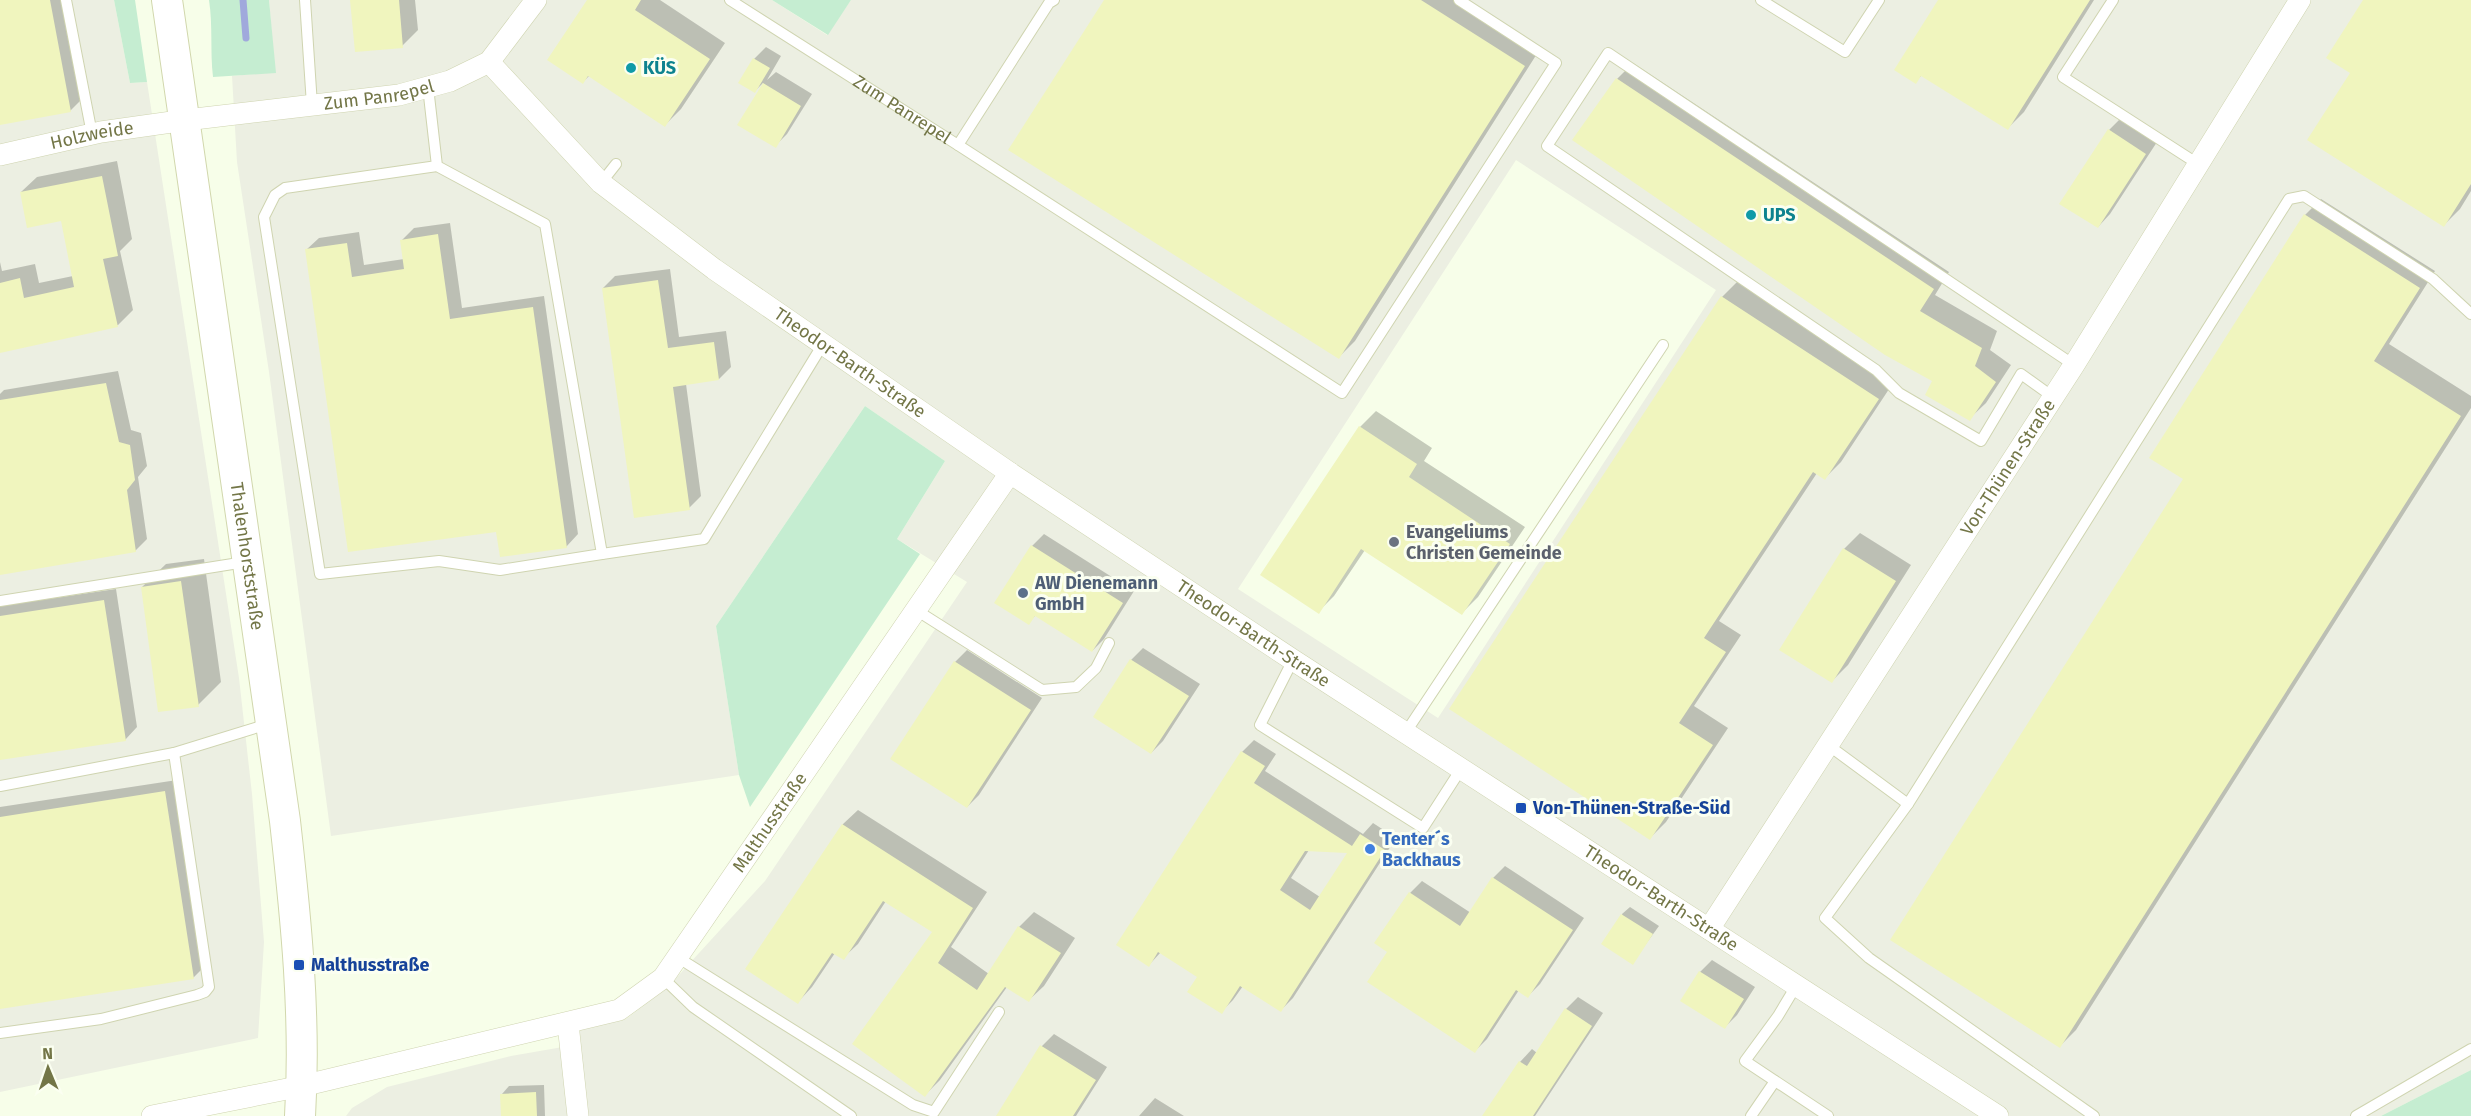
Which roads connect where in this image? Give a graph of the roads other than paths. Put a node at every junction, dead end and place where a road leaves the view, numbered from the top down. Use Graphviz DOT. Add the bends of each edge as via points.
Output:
graph roads {
  1 [pos="66,0"];
  2 [pos="167,0"];
  3 [pos="304,0"];
  4 [pos="536,0"];
  5 [pos="730,0"];
  6 [pos="1054,0"];
  7 [pos="1458,0"];
  8 [pos="1761,0"];
  9 [pos="1879,0"];
  10 [pos="2113,0"];
  11 [pos="2300,0"];
  12 [pos="489,62"];
  13 [pos="428,87"];
  14 [pos="312,105"];
  15 [pos="186,120"];
  16 [pos="92,134"];
  17 [pos="958,145"];
  18 [pos="0,155"];
  19 [pos="616,164"];
  20 [pos="2198,164"];
  21 [pos="437,166"];
  22 [pos="601,183"];
  23 [pos="2471,314"];
  24 [pos="823,344"];
  25 [pos="1664,345"];
  26 [pos="2074,365"];
  27 [pos="2053,397"];
  28 [pos="1010,473"];
  29 [pos="602,554"];
  30 [pos="248,562"];
  31 [pos="0,601"];
  32 [pos="916,610"];
  33 [pos="1109,643"];
  34 [pos="1293,660"];
  35 [pos="271,723"];
  36 [pos="1406,732"];
  37 [pos="1828,745"];
  38 [pos="174,753"];
  39 [pos="1461,768"];
  40 [pos="0,786"];
  41 [pos="1908,804"];
  42 [pos="1709,929"];
  43 [pos="677,957"];
  44 [pos="663,978"];
  45 [pos="1796,986"];
  46 [pos="999,1012"];
  47 [pos="568,1024"];
  48 [pos="0,1033"];
  49 [pos="2471,1049"];
  50 [pos="1775,1081"];
  51 [pos="302,1086"];
  52 [pos="152,1116"];
  53 [pos="300,1116"];
  54 [pos="579,1116"];
  55 [pos="851,1116"];
  56 [pos="1751,1116"];
  57 [pos="1828,1116"];
  58 [pos="1996,1116"];
  59 [pos="2094,1116"];
  60 [pos="2356,1116"];
  1 -- 16 [label="lane"];
  2 -- 15 [label="main road, Thalenhorststraße"];
  3 -- 14 [label="lane"];
  4 -- 12 [label="street, Zum Panrepel"];
  5 -- 17 [label="lane, Zum Panrepel"];
  6 -- 17 [label="lane, Zum Panrepel"];
  7 -- 17 [label="lane" via="1556,63 1342,393"];
  8 -- 9 [label="lane" via="1845,52"];
  10 -- 20 [label="lane" via="2062,77"];
  11 -- 20 [label="street, Von-Thünen-Straße"];
  12 -- 13 [label="street, Zum Panrepel"];
  12 -- 22 [label="street, Theodor-Barth-Straße"];
  13 -- 14 [label="street, Zum Panrepel" via="399,95"];
  13 -- 21 [label="lane"];
  14 -- 15 [label="street, Zum Panrepel"];
  15 -- 16 [label="street, Holzweide"];
  15 -- 30 [label="main road, Thalenhorststraße"];
  16 -- 18 [label="street, Holzweide"];
  19 -- 22 [label="lane"];
  20 -- 26 [label="street, Von-Thünen-Straße"];
  21 -- 29 [label="lane" via="545,224"];
  21 -- 29 [label="lane" via="285,188 275,195 264,217 321,574 439,561 500,570"];
  22 -- 24 [label="street, Theodor-Barth-Straße" via="714,269"];
  23 -- 41 [label="lane" via="2433,279 2304,196 2289,199"];
  24 -- 28 [label="street, Theodor-Barth-Straße"];
  24 -- 29 [label="lane" via="704,539"];
  25 -- 36 [label="lane"];
  26 -- 27 [label="street, Von-Thünen-Straße"];
  26 -- 27 [label="lane" via="1608,53 1547,146 1876,370 1899,393 1982,441 2021,374"];
  27 -- 37 [label="street, Von-Thünen-Straße"];
  28 -- 32 [label="street, Malthusstraße"];
  28 -- 34 [label="street, Theodor-Barth-Straße"];
  30 -- 31 [label="lane"];
  30 -- 35 [label="main road, Thalenhorststraße"];
  32 -- 33 [label="lane" via="1042,690 1076,687 1096,668"];
  32 -- 43 [label="street, Malthusstraße"];
  34 -- 36 [label="street, Theodor-Barth-Straße"];
  34 -- 39 [label="lane" via="1260,725 1424,828"];
  35 -- 38 [label="lane"];
  35 -- 51 [label="main road, Thalenhorststraße" via="298,945"];
  36 -- 39 [label="street, Theodor-Barth-Straße"];
  37 -- 41 [label="lane"];
  37 -- 42 [label="street, Von-Thünen-Straße"];
  38 -- 40 [label="lane"];
  38 -- 48 [label="lane" via="209,987 197,995 101,1019"];
  39 -- 42 [label="street, Theodor-Barth-Straße"];
  41 -- 59 [label="lane" via="1825,918 1869,958"];
  42 -- 45 [label="street, Theodor-Barth-Straße"];
  43 -- 44 [label="street, Malthusstraße"];
  43 -- 46 [label="lane" via="913,1105 934,1112"];
  44 -- 47 [label="street, Malthusstraße" via="619,1010"];
  44 -- 55 [label="lane" via="693,1007"];
  45 -- 50 [label="lane" via="1745,1061"];
  45 -- 58 [label="street, Theodor-Barth-Straße"];
  47 -- 51 [label="street, Malthusstraße"];
  47 -- 54 [label="street"];
  49 -- 60 [label="lane"];
  50 -- 56 [label="lane"];
  50 -- 57 [label="lane"];
  51 -- 52 [label="street, Malthusstraße"];
  51 -- 53 [label="main road, Thalenhorststraße"];
}
